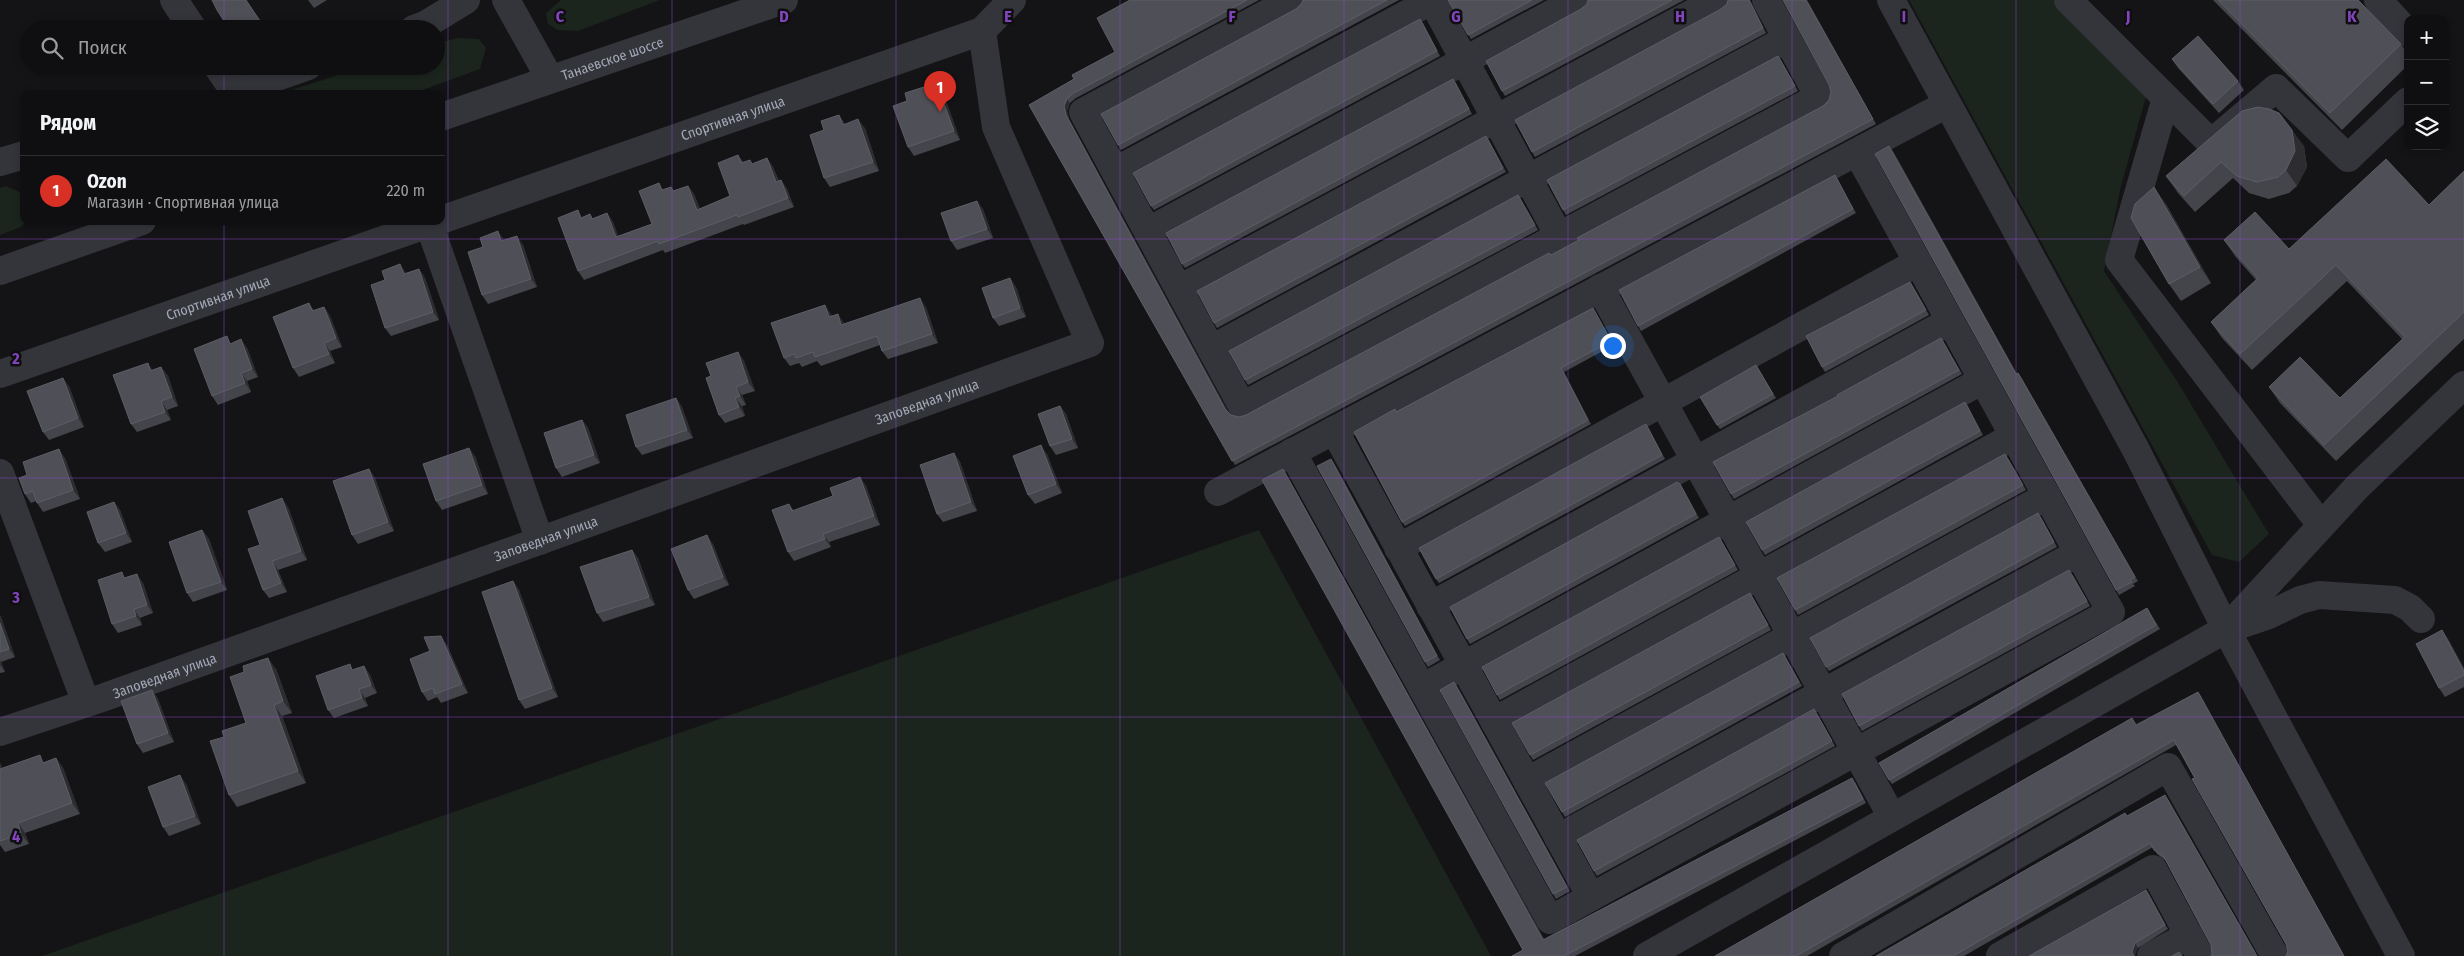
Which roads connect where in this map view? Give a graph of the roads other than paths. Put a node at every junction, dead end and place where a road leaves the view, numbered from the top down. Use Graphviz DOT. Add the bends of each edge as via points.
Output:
graph roads {
  1 [pos="174,0"];
  2 [pos="466,0"];
  3 [pos="506,0"];
  4 [pos="784,0"];
  5 [pos="1012,0"];
  6 [pos="1292,0"];
  7 [pos="1432,0"];
  8 [pos="1577,0"];
  9 [pos="1717,0"];
  10 [pos="1766,0"];
  11 [pos="1891,0"];
  12 [pos="2068,0"];
  13 [pos="2378,0"];
  14 [pos="187,20"];
  15 [pos="433,20"];
  16 [pos="2404,29"];
  17 [pos="982,31"];
  18 [pos="1787,39"];
  19 [pos="1464,61"];
  20 [pos="223,75"];
  21 [pos="283,75"];
  22 [pos="550,79"];
  23 [pos="230,90"];
  24 [pos="240,90"];
  25 [pos="2166,98"];
  26 [pos="1947,104"];
  27 [pos="2404,105"];
  28 [pos="445,116"];
  29 [pos="1496,119"];
  30 [pos="1857,152"];
  31 [pos="20,156"];
  32 [pos="0,162"];
  33 [pos="1115,171"];
  34 [pos="1528,178"];
  35 [pos="445,219"];
  36 [pos="130,225"];
  37 [pos="427,225"];
  38 [pos="437,225"];
  39 [pos="1148,231"];
  40 [pos="1559,236"];
  41 [pos="1918,262"];
  42 [pos="0,270"];
  43 [pos="1600,288"];
  44 [pos="1179,289"];
  45 [pos="1950,321"];
  46 [pos="1211,349"];
  47 [pos="0,374"];
  48 [pos="1983,380"];
  49 [pos="2464,385"];
  50 [pos="1663,403"];
  51 [pos="1334,430"];
  52 [pos="2014,436"];
  53 [pos="1292,452"];
  54 [pos="1695,461"];
  55 [pos="0,473"];
  56 [pos="1218,492"];
  57 [pos="2046,496"];
  58 [pos="1728,520"];
  59 [pos="2321,525"];
  60 [pos="540,541"];
  61 [pos="1398,548"];
  62 [pos="2078,553"];
  63 [pos="1759,576"];
  64 [pos="1430,606"];
  65 [pos="2421,619"];
  66 [pos="2226,629"];
  67 [pos="1791,636"];
  68 [pos="1463,665"];
  69 [pos="1422,688"];
  70 [pos="1823,693"];
  71 [pos="86,703"];
  72 [pos="1494,721"];
  73 [pos="0,732"];
  74 [pos="1856,752"];
  75 [pos="1527,781"];
  76 [pos="1892,817"];
  77 [pos="1558,838"];
  78 [pos="1591,897"];
  79 [pos="2195,946"];
  80 [pos="1647,956"];
  81 [pos="1843,956"];
  82 [pos="2000,956"];
  83 [pos="2151,956"];
  84 [pos="2275,956"];
  85 [pos="2402,956"];
  1 -- 14 [label="street"];
  2 -- 15 [label="street"];
  3 -- 22 [label="street"];
  4 -- 22 [label="street, Танаевское шоссе"];
  5 -- 17 [label="street, Спортивная улица"];
  6 -- 33 [label="street" via="1083,112"];
  7 -- 19 [label="street"];
  7 -- 33 [label="street"];
  8 -- 19 [label="street"];
  9 -- 29 [label="street"];
  10 -- 18 [label="street"];
  11 -- 26 [label="street"];
  12 -- 25 [label="street"];
  13 -- 16 [label="street"];
  17 -- 35 [label="street, Спортивная улица"];
  17 -- 60 [label="street, Заповедная улица" via="996,127 1090,343"];
  18 -- 34 [label="street"];
  18 -- 40 [label="street" via="1818,97"];
  19 -- 29 [label="street"];
  19 -- 39 [label="street"];
  20 -- 23 [label="street"];
  21 -- 24 [label="street"];
  22 -- 28 [label="street, Танаевское шоссе"];
  25 -- 27 [label="street" via="2211,143 2276,88 2348,158"];
  25 -- 59 [label="street" via="2119,260"];
  26 -- 30 [label="street"];
  26 -- 66 [label="street" via="2136,450"];
  29 -- 34 [label="street"];
  29 -- 44 [label="street"];
  30 -- 41 [label="street"];
  30 -- 43 [label="street"];
  31 -- 32 [label="street"];
  33 -- 39 [label="street"];
  34 -- 40 [label="street"];
  34 -- 46 [label="street"];
  36 -- 42 [label="street"];
  37 -- 47 [label="street, Спортивная улица"];
  38 -- 60 [label="street"];
  39 -- 44 [label="street"];
  40 -- 46 [label="street" via="1242,406"];
  41 -- 45 [label="street"];
  41 -- 50 [label="street"];
  43 -- 50 [label="street"];
  43 -- 51 [label="street"];
  44 -- 46 [label="street"];
  45 -- 48 [label="street"];
  45 -- 54 [label="street"];
  48 -- 52 [label="street"];
  48 -- 58 [label="street"];
  49 -- 59 [label="street"];
  50 -- 54 [label="street"];
  50 -- 61 [label="street"];
  51 -- 53 [label="street"];
  51 -- 61 [label="street"];
  52 -- 57 [label="street"];
  52 -- 63 [label="street"];
  53 -- 56 [label="street"];
  53 -- 69 [label="street"];
  54 -- 58 [label="street"];
  54 -- 64 [label="street"];
  55 -- 71 [label="street"];
  57 -- 62 [label="street"];
  57 -- 67 [label="street"];
  58 -- 63 [label="street"];
  58 -- 68 [label="street"];
  59 -- 66 [label="street"];
  60 -- 71 [label="street, Заповедная улица"];
  61 -- 64 [label="street"];
  62 -- 70 [label="street"];
  62 -- 74 [label="street" via="2111,612"];
  63 -- 67 [label="street"];
  63 -- 72 [label="street"];
  64 -- 68 [label="street"];
  65 -- 66 [label="street" via="2395,600 2319,596 2300,600"];
  66 -- 76 [label="street"];
  66 -- 85 [label="street"];
  67 -- 70 [label="street"];
  67 -- 75 [label="street"];
  68 -- 69 [label="street"];
  68 -- 72 [label="street"];
  69 -- 78 [label="street" via="1550,920"];
  70 -- 74 [label="street"];
  70 -- 77 [label="street"];
  71 -- 73 [label="street, Заповедная улица"];
  72 -- 75 [label="street"];
  74 -- 76 [label="street"];
  74 -- 78 [label="street"];
  75 -- 77 [label="street"];
  76 -- 80 [label="street"];
  77 -- 78 [label="street"];
  79 -- 82 [label="street" via="2152,869"];
  79 -- 83 [label="street"];
  81 -- 84 [label="street" via="2168,767"];
}
